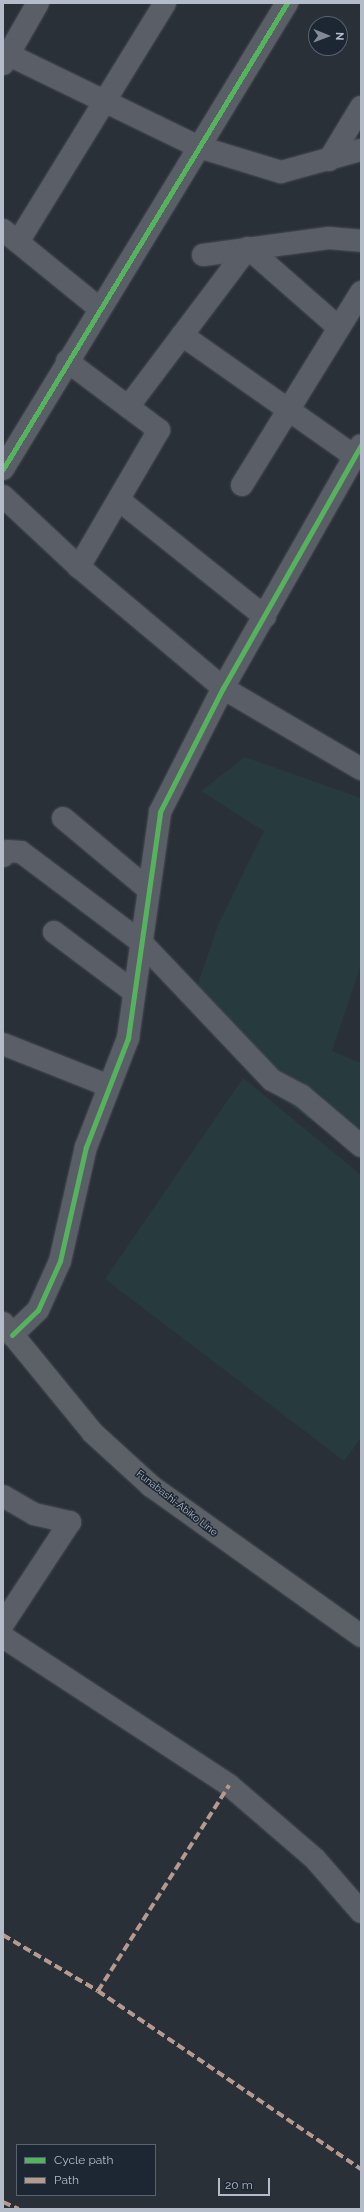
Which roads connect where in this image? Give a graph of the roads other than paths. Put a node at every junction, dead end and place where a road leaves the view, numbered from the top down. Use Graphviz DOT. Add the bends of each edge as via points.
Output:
graph roads {
  1 [pos="38,3"];
  2 [pos="164,3"];
  3 [pos="286,3"];
  4 [pos="5,57"];
  5 [pos="105,102"];
  6 [pos="361,107"];
  7 [pos="199,147"];
  8 [pos="361,150"];
  9 [pos="329,160"];
  10 [pos="10,236"];
  11 [pos="361,241"];
  12 [pos="248,248"];
  13 [pos="203,255"];
  14 [pos="361,292"];
  15 [pos="99,308"];
  16 [pos="339,328"];
  17 [pos="182,335"];
  18 [pos="67,361"];
  19 [pos="128,407"];
  20 [pos="288,411"];
  21 [pos="358,450"];
  22 [pos="3,469"];
  23 [pos="242,485"];
  24 [pos="3,496"];
  25 [pos="119,500"];
  26 [pos="79,567"];
  27 [pos="265,617"];
  28 [pos="224,688"];
  29 [pos="361,769"];
  30 [pos="63,818"];
  31 [pos="3,856"];
  32 [pos="149,890"];
  33 [pos="54,932"];
  34 [pos="141,942"];
  35 [pos="134,992"];
  36 [pos="3,1044"];
  37 [pos="109,1086"];
  38 [pos="361,1146"];
  39 [pos="8,1329"];
  40 [pos="3,1496"];
  41 [pos="3,1624"];
  42 [pos="361,1636"];
  43 [pos="3,1637"];
  44 [pos="361,1912"];
  1 -- 4 [label="street"];
  2 -- 5 [label="street"];
  3 -- 7 [label="street"];
  4 -- 5 [label="street"];
  5 -- 7 [label="street"];
  5 -- 10 [label="street"];
  6 -- 9 [label="street"];
  7 -- 9 [label="street" via="281,172"];
  7 -- 15 [label="street"];
  8 -- 9 [label="street"];
  10 -- 15 [label="street"];
  11 -- 12 [label="street" via="329,238"];
  12 -- 13 [label="street"];
  12 -- 16 [label="street"];
  12 -- 17 [label="street"];
  14 -- 16 [label="street"];
  15 -- 18 [label="street"];
  16 -- 20 [label="street"];
  17 -- 19 [label="street"];
  17 -- 20 [label="street"];
  18 -- 19 [label="street"];
  18 -- 22 [label="street"];
  19 -- 25 [label="street" via="159,430"];
  20 -- 21 [label="street"];
  20 -- 23 [label="street"];
  21 -- 27 [label="street"];
  24 -- 26 [label="street"];
  25 -- 26 [label="street"];
  25 -- 27 [label="street"];
  26 -- 28 [label="street"];
  27 -- 28 [label="street"];
  28 -- 29 [label="street"];
  28 -- 32 [label="street" via="160,812"];
  30 -- 32 [label="street"];
  31 -- 34 [label="street" via="7,851 21,852"];
  32 -- 34 [label="street"];
  33 -- 35 [label="street"];
  34 -- 35 [label="street"];
  34 -- 38 [label="street" via="272,1080 302,1096"];
  35 -- 37 [label="street" via="128,1038"];
  36 -- 37 [label="street"];
  37 -- 39 [label="street" via="86,1147 60,1261 38,1310"];
  39 -- 42 [label="main road, Funabashi-Abiko Line" via="93,1433 151,1486"];
  40 -- 41 [label="street" via="34,1514 70,1522"];
  43 -- 44 [label="street" via="229,1785 315,1859"];
}
